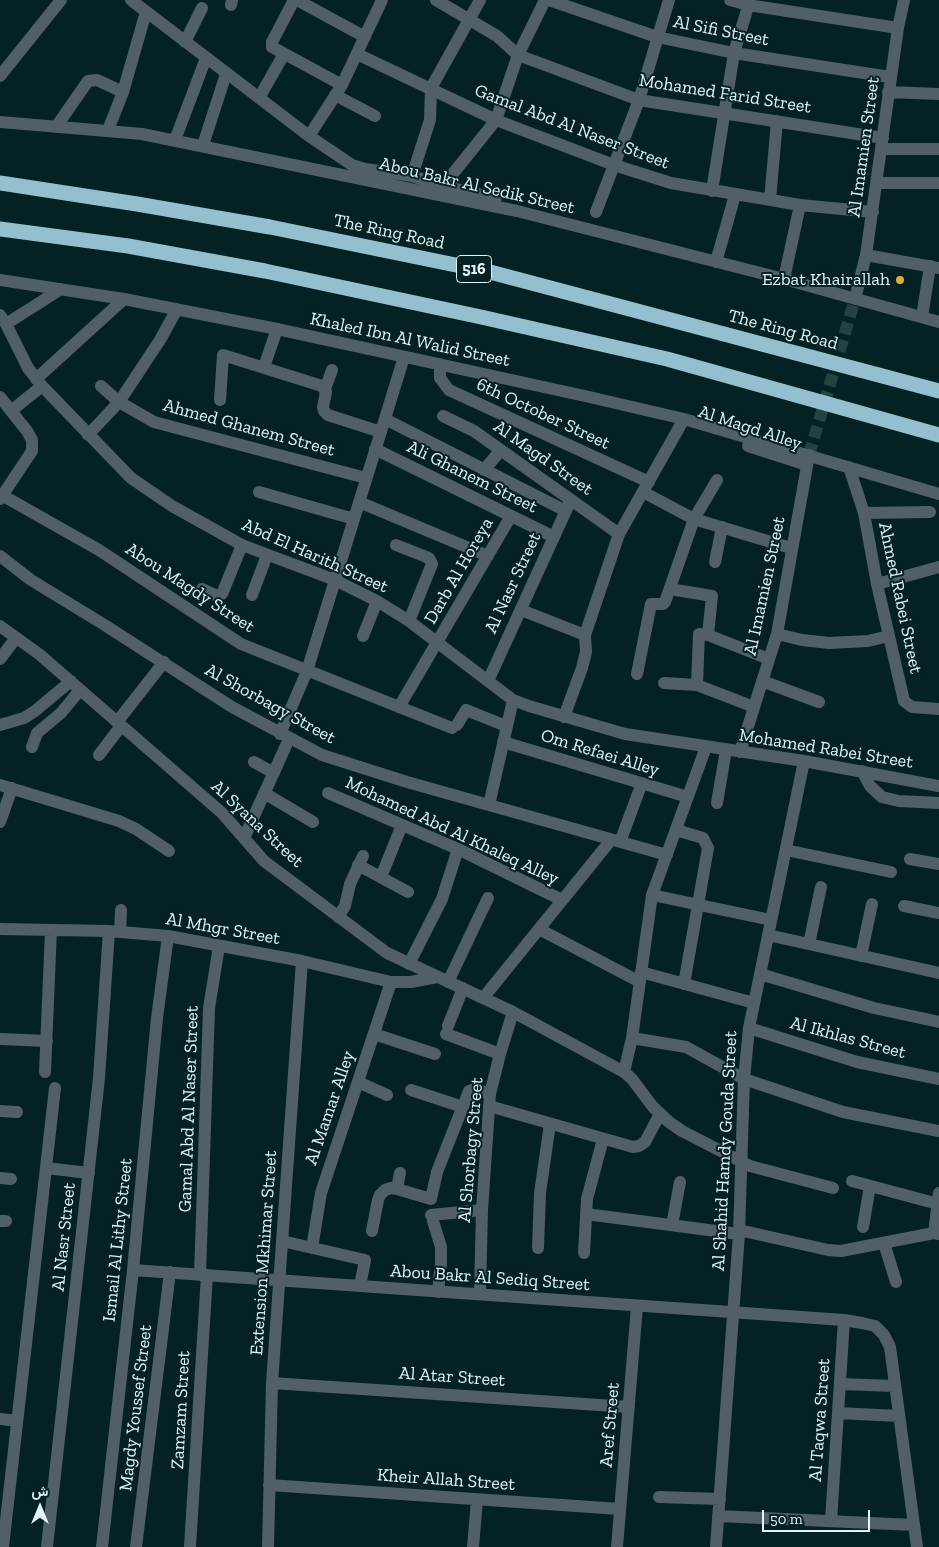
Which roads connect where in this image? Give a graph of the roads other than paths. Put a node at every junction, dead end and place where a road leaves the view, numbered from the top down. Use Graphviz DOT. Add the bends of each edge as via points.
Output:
graph roads {
  1 [pos="61,0"];
  2 [pos="131,0"];
  3 [pos="295,0"];
  4 [pos="382,0"];
  5 [pos="480,0"];
  6 [pos="545,0"];
  7 [pos="549,0"];
  8 [pos="668,0"];
  9 [pos="730,0"];
  10 [pos="904,0"];
  11 [pos="443,2"];
  12 [pos="749,3"];
  13 [pos="202,8"];
  14 [pos="146,12"];
  15 [pos="470,20"];
  16 [pos="898,28"];
  17 [pos="657,37"];
  18 [pos="365,38"];
  19 [pos="185,42"];
  20 [pos="734,53"];
  21 [pos="284,54"];
  22 [pos="357,54"];
  23 [pos="518,55"];
  24 [pos="206,58"];
  25 [pos="226,74"];
  26 [pos="0,76"];
  27 [pos="890,77"];
  28 [pos="431,88"];
  29 [pos="339,90"];
  30 [pos="123,92"];
  31 [pos="888,92"];
  32 [pos="939,94"];
  33 [pos="259,98"];
  34 [pos="639,100"];
  35 [pos="724,112"];
  36 [pos="375,116"];
  37 [pos="496,120"];
  38 [pos="777,121"];
  39 [pos="0,122"];
  40 [pos="56,127"];
  41 [pos="108,130"];
  42 [pos="309,136"];
  43 [pos="175,140"];
  44 [pos="882,144"];
  45 [pos="203,145"];
  46 [pos="939,149"];
  47 [pos="614,165"];
  48 [pos="412,176"];
  49 [pos="0,183"];
  50 [pos="877,183"];
  51 [pos="939,183"];
  52 [pos="444,186"];
  53 [pos="712,191"];
  54 [pos="735,195"];
  55 [pos="770,200"];
  56 [pos="800,205"];
  57 [pos="517,211"];
  58 [pos="596,212"];
  59 [pos="873,212"];
  60 [pos="0,229"];
  61 [pos="866,255"];
  62 [pos="716,262"];
  63 [pos="934,267"];
  64 [pos="784,279"];
  65 [pos="0,280"];
  66 [pos="62,289"];
  67 [pos="855,299"];
  68 [pos="124,300"];
  69 [pos="176,310"];
  70 [pos="922,317"];
  71 [pos="3,320"];
  72 [pos="939,322"];
  73 [pos="277,329"];
  74 [pos="404,357"];
  75 [pos="440,364"];
  76 [pos="264,367"];
  77 [pos="332,370"];
  78 [pos="39,383"];
  79 [pos="101,386"];
  80 [pos="325,389"];
  81 [pos="939,391"];
  82 [pos="0,397"];
  83 [pos="220,400"];
  84 [pos="119,402"];
  85 [pos="11,412"];
  86 [pos="444,416"];
  87 [pos="385,419"];
  88 [pos="683,422"];
  89 [pos="381,432"];
  90 [pos="939,434"];
  91 [pos="88,435"];
  92 [pos="375,449"];
  93 [pos="502,450"];
  94 [pos="808,460"];
  95 [pos="849,467"];
  96 [pos="484,470"];
  97 [pos="366,478"];
  98 [pos="718,480"];
  99 [pos="646,487"];
  100 [pos="259,492"];
  101 [pos="939,494"];
  102 [pos="1,496"];
  103 [pos="359,502"];
  104 [pos="568,505"];
  105 [pos="930,512"];
  106 [pos="864,513"];
  107 [pos="511,516"];
  108 [pos="354,519"];
  109 [pos="694,519"];
  110 [pos="722,527"];
  111 [pos="619,534"];
  112 [pos="554,537"];
  113 [pos="242,545"];
  114 [pos="396,545"];
  115 [pos="791,548"];
  116 [pos="267,554"];
  117 [pos="0,556"];
  118 [pos="488,556"];
  119 [pos="715,562"];
  120 [pos="939,568"];
  121 [pos="335,580"];
  122 [pos="877,584"];
  123 [pos="670,588"];
  124 [pos="202,589"];
  125 [pos="252,595"];
  126 [pos="377,601"];
  127 [pos="521,610"];
  128 [pos="409,621"];
  129 [pos="0,626"];
  130 [pos="777,634"];
  131 [pos="585,635"];
  132 [pos="708,635"];
  133 [pos="363,636"];
  134 [pos="889,636"];
  135 [pos="16,638"];
  136 [pos="437,643"];
  137 [pos="0,659"];
  138 [pos="769,659"];
  139 [pos="164,662"];
  140 [pos="306,670"];
  141 [pos="637,674"];
  142 [pos="762,680"];
  143 [pos="488,681"];
  144 [pos="664,683"];
  145 [pos="697,685"];
  146 [pos="76,686"];
  147 [pos="513,700"];
  148 [pos="819,702"];
  149 [pos="399,707"];
  150 [pos="754,707"];
  151 [pos="939,708"];
  152 [pos="564,717"];
  153 [pos="119,724"];
  154 [pos="0,725"];
  155 [pos="506,726"];
  156 [pos="284,736"];
  157 [pos="503,742"];
  158 [pos="32,747"];
  159 [pos="706,747"];
  160 [pos="726,750"];
  161 [pos="740,752"];
  162 [pos="99,755"];
  163 [pos="804,761"];
  164 [pos="254,762"];
  165 [pos="862,771"];
  166 [pos="274,772"];
  167 [pos="642,784"];
  168 [pos="6,786"];
  169 [pos="939,786"];
  170 [pos="264,793"];
  171 [pos="328,793"];
  172 [pos="688,797"];
  173 [pos="717,802"];
  174 [pos="939,803"];
  175 [pos="489,805"];
  176 [pos="0,822"];
  177 [pos="313,822"];
  178 [pos="402,825"];
  179 [pos="676,830"];
  180 [pos="244,838"];
  181 [pos="616,841"];
  182 [pos="458,849"];
  183 [pos="786,850"];
  184 [pos="169,851"];
  185 [pos="667,855"];
  186 [pos="910,859"];
  187 [pos="939,864"];
  188 [pos="891,872"];
  189 [pos="381,877"];
  190 [pos="821,887"];
  191 [pos="408,892"];
  192 [pos="652,894"];
  193 [pos="488,898"];
  194 [pos="562,900"];
  195 [pos="698,904"];
  196 [pos="872,904"];
  197 [pos="904,906"];
  198 [pos="121,910"];
  199 [pos="939,914"];
  200 [pos="338,917"];
  201 [pos="771,920"];
  202 [pos="0,929"];
  203 [pos="539,929"];
  204 [pos="50,930"];
  205 [pos="114,931"];
  206 [pos="768,935"];
  207 [pos="168,936"];
  208 [pos="809,944"];
  209 [pos="219,946"];
  210 [pos="861,956"];
  211 [pos="302,961"];
  212 [pos="409,964"];
  213 [pos="939,973"];
  214 [pos="760,974"];
  215 [pos="641,977"];
  216 [pos="443,979"];
  217 [pos="391,982"];
  218 [pos="684,984"];
  219 [pos="463,988"];
  220 [pos="484,997"];
  221 [pos="754,1003"];
  222 [pos="514,1012"];
  223 [pos="939,1022"];
  224 [pos="748,1028"];
  225 [pos="374,1034"];
  226 [pos="632,1038"];
  227 [pos="0,1039"];
  228 [pos="47,1041"];
  229 [pos="435,1054"];
  230 [pos="500,1054"];
  231 [pos="45,1072"];
  232 [pos="624,1072"];
  233 [pos="744,1079"];
  234 [pos="939,1079"];
  235 [pos="358,1082"];
  236 [pos="55,1088"];
  237 [pos="411,1090"];
  238 [pos="387,1095"];
  239 [pos="490,1100"];
  240 [pos="462,1107"];
  241 [pos="0,1111"];
  242 [pos="17,1112"];
  243 [pos="660,1114"];
  244 [pos="550,1124"];
  245 [pos="939,1131"];
  246 [pos="603,1139"];
  247 [pos="741,1162"];
  248 [pos="46,1168"];
  249 [pos="89,1173"];
  250 [pos="400,1173"];
  251 [pos="852,1181"];
  252 [pos="680,1182"];
  253 [pos="870,1186"];
  254 [pos="833,1188"];
  255 [pos="397,1189"];
  256 [pos="938,1198"];
  257 [pos="482,1210"];
  258 [pos="586,1214"];
  259 [pos="672,1225"];
  260 [pos="862,1227"];
  261 [pos="372,1231"];
  262 [pos="739,1232"];
  263 [pos="936,1234"];
  264 [pos="282,1241"];
  265 [pos="884,1243"];
  266 [pos="312,1248"];
  267 [pos="538,1248"];
  268 [pos="584,1253"];
  269 [pos="133,1270"];
  270 [pos="170,1272"];
  271 [pos="203,1275"];
  272 [pos="279,1280"];
  273 [pos="896,1282"];
  274 [pos="360,1286"];
  275 [pos="438,1292"];
  276 [pos="480,1294"];
  277 [pos="637,1306"];
  278 [pos="733,1312"];
  279 [pos="844,1320"];
  280 [pos="272,1383"];
  281 [pos="840,1384"];
  282 [pos="895,1386"];
  283 [pos="628,1407"];
  284 [pos="838,1414"];
  285 [pos="899,1416"];
  286 [pos="0,1420"];
  287 [pos="17,1421"];
  288 [pos="270,1486"];
  289 [pos="659,1497"];
  290 [pos="720,1499"];
  291 [pos="477,1500"];
  292 [pos="620,1509"];
  293 [pos="718,1516"];
  294 [pos="831,1521"];
  295 [pos="914,1525"];
  296 [pos="3,1547"];
  297 [pos="47,1547"];
  298 [pos="102,1547"];
  299 [pos="136,1547"];
  300 [pos="190,1547"];
  301 [pos="268,1547"];
  302 [pos="473,1547"];
  303 [pos="617,1547"];
  304 [pos="716,1547"];
  305 [pos="917,1547"];
  1 -- 26 [label="street"];
  2 -- 14 [label="street"];
  3 -- 18 [label="street"];
  3 -- 21 [label="street" via="271,44"];
  4 -- 18 [label="street"];
  5 -- 15 [label="street"];
  6 -- 23 [label="street"];
  7 -- 17 [label="street, Al Sifi Street"];
  8 -- 17 [label="street, Abou Bakr Al Sedik Street"];
  9 -- 12 [label="street"];
  10 -- 16 [label="street, Al Imamien Street"];
  11 -- 15 [label="street, Mohamed Farid Street"];
  12 -- 16 [label="street"];
  12 -- 20 [label="street"];
  13 -- 19 [label="street"];
  14 -- 19 [label="street"];
  14 -- 30 [label="street"];
  15 -- 23 [label="street, Mohamed Farid Street" via="497,36"];
  15 -- 28 [label="street"];
  16 -- 27 [label="street, Al Imamien Street"];
  17 -- 20 [label="street, Al Sifi Street"];
  17 -- 34 [label="street, Abou Bakr Al Sedik Street"];
  18 -- 22 [label="street"];
  19 -- 24 [label="street"];
  20 -- 27 [label="street, Al Sifi Street"];
  20 -- 35 [label="street"];
  21 -- 29 [label="street"];
  21 -- 33 [label="street"];
  22 -- 28 [label="street, Gamal Abd Al Naser Street"];
  22 -- 29 [label="street"];
  23 -- 34 [label="street, Mohamed Farid Street"];
  23 -- 37 [label="street"];
  24 -- 25 [label="street"];
  24 -- 43 [label="street"];
  25 -- 33 [label="street"];
  25 -- 45 [label="street"];
  27 -- 31 [label="street, Al Imamien Street"];
  28 -- 37 [label="street, Gamal Abd Al Naser Street"];
  28 -- 48 [label="street" via="430,120"];
  29 -- 36 [label="street"];
  29 -- 42 [label="street"];
  30 -- 40 [label="street" via="97,80 88,80"];
  30 -- 41 [label="street"];
  31 -- 32 [label="street"];
  31 -- 44 [label="street, Al Imamien Street"];
  33 -- 42 [label="street"];
  34 -- 35 [label="street, Mohamed Farid Street"];
  34 -- 47 [label="street, Abou Bakr Al Sedik Street"];
  35 -- 38 [label="street, Mohamed Farid Street"];
  35 -- 53 [label="street"];
  37 -- 47 [label="street, Gamal Abd Al Naser Street"];
  37 -- 52 [label="street"];
  38 -- 44 [label="street, Mohamed Farid Street"];
  38 -- 55 [label="street"];
  39 -- 40 [label="street, Abou Bakr Al Sedik Street"];
  40 -- 41 [label="street, Abou Bakr Al Sedik Street"];
  41 -- 43 [label="street, Abou Bakr Al Sedik Street"];
  42 -- 48 [label="street" via="352,165"];
  43 -- 45 [label="street, Abou Bakr Al Sedik Street"];
  44 -- 46 [label="street, Mohamed Farid Street"];
  44 -- 50 [label="street, Al Imamien Street"];
  45 -- 57 [label="street, Abou Bakr Al Sedik Street"];
  47 -- 53 [label="street, Gamal Abd Al Naser Street" via="671,183"];
  47 -- 58 [label="street, Abou Bakr Al Sedik Street"];
  48 -- 52 [label="street"];
  49 -- 81 [label="highway, The Ring Road / 516" via="261,226 490,272"];
  50 -- 51 [label="street"];
  50 -- 59 [label="street, Al Imamien Street"];
  52 -- 57 [label="street" via="503,200"];
  53 -- 54 [label="street, Gamal Abd Al Naser Street"];
  54 -- 55 [label="street, Gamal Abd Al Naser Street"];
  54 -- 62 [label="street"];
  55 -- 56 [label="street, Gamal Abd Al Naser Street"];
  56 -- 59 [label="street, Gamal Abd Al Naser Street"];
  56 -- 64 [label="street"];
  57 -- 62 [label="street, Abou Bakr Al Sedik Street"];
  59 -- 61 [label="street, Al Imamien Street"];
  60 -- 90 [label="highway" via="128,246 265,271 490,319 667,359"];
  61 -- 63 [label="street"];
  61 -- 67 [label="street, Al Imamien Street"];
  62 -- 64 [label="street, Abou Bakr Al Sedik Street"];
  63 -- 70 [label="street"];
  64 -- 67 [label="street, Abou Bakr Al Sedik Street"];
  65 -- 66 [label="street, Khaled Ibn Al Walid Street"];
  66 -- 68 [label="street, Khaled Ibn Al Walid Street"];
  66 -- 71 [label="street"];
  67 -- 70 [label="street, Abou Bakr Al Sedik Street"];
  68 -- 69 [label="street, Khaled Ibn Al Walid Street"];
  68 -- 78 [label="street"];
  69 -- 73 [label="street, Khaled Ibn Al Walid Street"];
  69 -- 84 [label="street"];
  70 -- 72 [label="street, Abou Bakr Al Sedik Street"];
  71 -- 78 [label="street, Abd El Harith Street"];
  73 -- 74 [label="street, Khaled Ibn Al Walid Street"];
  73 -- 76 [label="street"];
  74 -- 75 [label="street, Khaled Ibn Al Walid Street"];
  74 -- 87 [label="street"];
  75 -- 88 [label="street, Khaled Ibn Al Walid Street"];
  75 -- 99 [label="street, 6th October Street" via="440,378 449,390"];
  76 -- 80 [label="street"];
  76 -- 83 [label="street" via="223,355"];
  77 -- 80 [label="street"];
  78 -- 85 [label="street"];
  78 -- 91 [label="street, Abd El Harith Street"];
  79 -- 84 [label="street, Ahmed Ghanem Street"];
  80 -- 89 [label="street" via="324,411"];
  82 -- 85 [label="street"];
  84 -- 91 [label="street"];
  84 -- 97 [label="street, Ahmed Ghanem Street" via="154,422"];
  85 -- 102 [label="street" via="32,440 32,451"];
  86 -- 93 [label="street, Al Magd Street"];
  87 -- 89 [label="street"];
  87 -- 96 [label="street"];
  88 -- 94 [label="street, Khaled Ibn Al Walid Street"];
  88 -- 99 [label="street"];
  89 -- 92 [label="street"];
  91 -- 113 [label="street, Abd El Harith Street" via="131,478 172,506"];
  92 -- 97 [label="street"];
  92 -- 107 [label="street, Ali Ghanem Street"];
  93 -- 96 [label="street"];
  93 -- 104 [label="street, Al Magd Street"];
  94 -- 95 [label="street, Khaled Ibn Al Walid Street"];
  94 -- 115 [label="street, Al Imamien Street"];
  95 -- 101 [label="street, Khaled Ibn Al Walid Street"];
  95 -- 106 [label="street, Ahmed Rabei Street"];
  96 -- 104 [label="street"];
  97 -- 103 [label="street"];
  98 -- 109 [label="street"];
  99 -- 109 [label="street, 6th October Street"];
  99 -- 111 [label="street"];
  100 -- 108 [label="street"];
  102 -- 140 [label="street, Abou Magdy Street" via="99,550 241,644"];
  103 -- 108 [label="street"];
  103 -- 118 [label="street"];
  104 -- 111 [label="street, Al Magd Street"];
  104 -- 112 [label="street, Al Nasr Street"];
  105 -- 106 [label="street"];
  106 -- 122 [label="street, Ahmed Rabei Street"];
  107 -- 112 [label="street, Ali Ghanem Street"];
  107 -- 118 [label="street, Darb Al Horeya"];
  108 -- 121 [label="street"];
  109 -- 110 [label="street, 6th October Street"];
  109 -- 123 [label="street"];
  110 -- 115 [label="street, 6th October Street"];
  110 -- 119 [label="street"];
  111 -- 131 [label="street"];
  112 -- 127 [label="street, Al Nasr Street"];
  113 -- 116 [label="street, Abd El Harith Street"];
  113 -- 124 [label="street" via="222,594 217,596"];
  114 -- 128 [label="street" via="429,558 432,564"];
  115 -- 130 [label="street, Al Imamien Street"];
  116 -- 121 [label="street, Abd El Harith Street"];
  116 -- 125 [label="street"];
  117 -- 139 [label="street, Al Shorbagy Street" via="31,580"];
  118 -- 136 [label="street, Darb Al Horeya"];
  120 -- 122 [label="street"];
  121 -- 126 [label="street, Abd El Harith Street"];
  121 -- 140 [label="street"];
  122 -- 134 [label="street, Ahmed Rabei Street"];
  123 -- 132 [label="street" via="712,596"];
  123 -- 141 [label="street" via="664,604 651,604"];
  126 -- 128 [label="street, Abd El Harith Street"];
  126 -- 133 [label="street"];
  127 -- 131 [label="street"];
  127 -- 143 [label="street, Al Nasr Street"];
  128 -- 136 [label="street, Abd El Harith Street"];
  129 -- 135 [label="street, Al Syana Street"];
  130 -- 134 [label="street" via="829,642 868,641"];
  130 -- 138 [label="street, Al Imamien Street"];
  131 -- 152 [label="street" via="586,652 582,668"];
  132 -- 138 [label="street"];
  132 -- 145 [label="street" via="697,636"];
  134 -- 151 [label="street, Ahmed Rabei Street" via="904,702 912,707"];
  135 -- 137 [label="street"];
  135 -- 146 [label="street, Al Syana Street"];
  136 -- 143 [label="street, Abd El Harith Street"];
  136 -- 149 [label="street, Darb Al Horeya"];
  138 -- 142 [label="street, Al Imamien Street"];
  139 -- 153 [label="street"];
  139 -- 156 [label="street, Al Shorbagy Street" via="232,707"];
  140 -- 149 [label="street, Abou Magdy Street"];
  140 -- 156 [label="street"];
  142 -- 148 [label="street"];
  142 -- 150 [label="street, Al Imamien Street"];
  143 -- 147 [label="street, Abd El Harith Street"];
  144 -- 145 [label="street"];
  145 -- 150 [label="street"];
  146 -- 153 [label="street, Al Syana Street"];
  146 -- 154 [label="street" via="24,718"];
  146 -- 158 [label="street" via="61,713 37,733"];
  147 -- 152 [label="street, Abd El Harith Street"];
  147 -- 155 [label="street"];
  149 -- 155 [label="street, Abou Magdy Street" via="454,727 466,710"];
  150 -- 161 [label="street, Al Imamien Street"];
  152 -- 159 [label="street, Abd El Harith Street" via="625,734"];
  153 -- 162 [label="street"];
  153 -- 180 [label="street, Al Syana Street" via="222,813"];
  155 -- 157 [label="street"];
  156 -- 166 [label="street"];
  156 -- 175 [label="street, Al Shorbagy Street" via="322,755"];
  157 -- 167 [label="street, Om Refaei Alley"];
  157 -- 175 [label="street"];
  159 -- 160 [label="street, Mohamed Rabei Street"];
  159 -- 172 [label="street"];
  160 -- 161 [label="street, Mohamed Rabei Street"];
  160 -- 173 [label="street"];
  161 -- 163 [label="street, Mohamed Rabei Street"];
  163 -- 165 [label="street, Mohamed Rabei Street"];
  163 -- 183 [label="street, Al Shahid Hamdy Gouda Street"];
  164 -- 166 [label="street"];
  165 -- 169 [label="street, Mohamed Rabei Street"];
  165 -- 174 [label="street" via="870,786 882,797"];
  166 -- 170 [label="street"];
  167 -- 172 [label="street, Om Refaei Alley"];
  167 -- 181 [label="street"];
  168 -- 176 [label="street"];
  168 -- 184 [label="street" via="119,821"];
  170 -- 177 [label="street"];
  170 -- 180 [label="street"];
  171 -- 178 [label="street, Mohamed Abd Al Khaleq Alley"];
  172 -- 179 [label="street"];
  175 -- 181 [label="street, Al Shorbagy Street"];
  178 -- 182 [label="street, Mohamed Abd Al Khaleq Alley"];
  178 -- 189 [label="street"];
  179 -- 185 [label="street"];
  179 -- 195 [label="street" via="703,838 708,848"];
  180 -- 200 [label="street, Al Syana Street" via="264,860"];
  181 -- 185 [label="street, Al Shorbagy Street"];
  181 -- 194 [label="street"];
  182 -- 194 [label="street, Mohamed Abd Al Khaleq Alley"];
  182 -- 212 [label="street" via="442,900"];
  183 -- 188 [label="street"];
  183 -- 201 [label="street, Al Shahid Hamdy Gouda Street"];
  185 -- 192 [label="street"];
  186 -- 187 [label="street"];
  189 -- 191 [label="street"];
  189 -- 200 [label="street" via="361,860"];
  190 -- 208 [label="street"];
  192 -- 195 [label="street"];
  192 -- 215 [label="street"];
  193 -- 216 [label="street"];
  194 -- 203 [label="street"];
  195 -- 201 [label="street"];
  195 -- 218 [label="street"];
  196 -- 210 [label="street"];
  197 -- 199 [label="street"];
  198 -- 205 [label="street, Al Nasr Street"];
  200 -- 212 [label="street, Al Syana Street"];
  201 -- 206 [label="street, Al Shahid Hamdy Gouda Street"];
  202 -- 204 [label="street, Al Mhgr Street"];
  203 -- 215 [label="street"];
  203 -- 220 [label="street"];
  204 -- 205 [label="street, Al Mhgr Street"];
  204 -- 228 [label="street"];
  205 -- 207 [label="street, Al Mhgr Street"];
  205 -- 249 [label="street, Al Nasr Street"];
  206 -- 208 [label="street"];
  206 -- 214 [label="street, Al Shahid Hamdy Gouda Street"];
  207 -- 209 [label="street, Al Mhgr Street"];
  207 -- 269 [label="street, Ismail Al Lithy Street"];
  208 -- 210 [label="street"];
  209 -- 211 [label="street, Al Mhgr Street"];
  209 -- 271 [label="street, Gamal Abd Al Naser Street" via="210,1008"];
  210 -- 213 [label="street"];
  211 -- 217 [label="street, Al Mhgr Street"];
  211 -- 264 [label="street, Extension Mkhimar Street"];
  212 -- 216 [label="street, Al Syana Street"];
  214 -- 221 [label="street, Al Shahid Hamdy Gouda Street"];
  214 -- 223 [label="street" via="874,1008"];
  215 -- 218 [label="street"];
  215 -- 226 [label="street"];
  216 -- 217 [label="street, Al Mhgr Street"];
  216 -- 219 [label="street, Al Syana Street"];
  217 -- 225 [label="street, Al Mamar Alley"];
  218 -- 221 [label="street"];
  219 -- 220 [label="street, Al Syana Street"];
  219 -- 230 [label="street" via="447,1030"];
  220 -- 222 [label="street, Al Syana Street"];
  221 -- 224 [label="street, Al Shahid Hamdy Gouda Street"];
  222 -- 230 [label="street, Al Shorbagy Street"];
  222 -- 232 [label="street, Al Syana Street"];
  224 -- 233 [label="street, Al Shahid Hamdy Gouda Street"];
  224 -- 234 [label="street, Al Ikhlas Street" via="857,1062"];
  225 -- 229 [label="street"];
  225 -- 235 [label="street, Al Mamar Alley"];
  226 -- 232 [label="street"];
  226 -- 233 [label="street" via="686,1047"];
  227 -- 228 [label="street"];
  228 -- 231 [label="street"];
  230 -- 239 [label="street, Al Shorbagy Street"];
  232 -- 243 [label="street"];
  233 -- 245 [label="street" via="843,1112"];
  233 -- 247 [label="street, Al Shahid Hamdy Gouda Street"];
  235 -- 238 [label="street"];
  235 -- 266 [label="street, Al Mamar Alley" via="321,1193"];
  236 -- 248 [label="street"];
  237 -- 240 [label="street"];
  239 -- 240 [label="street" via="472,1090"];
  239 -- 244 [label="street"];
  239 -- 257 [label="street, Al Shorbagy Street"];
  240 -- 255 [label="street" via="437,1172 431,1199"];
  241 -- 242 [label="street"];
  243 -- 246 [label="street" via="649,1136 639,1146 633,1148"];
  243 -- 247 [label="street" via="682,1131"];
  244 -- 246 [label="street"];
  244 -- 267 [label="street" via="540,1193"];
  246 -- 258 [label="street" via="587,1198"];
  247 -- 254 [label="street"];
  247 -- 262 [label="street, Al Shahid Hamdy Gouda Street"];
  248 -- 249 [label="street"];
  248 -- 287 [label="street"];
  249 -- 297 [label="street, Al Nasr Street"];
  250 -- 255 [label="street"];
  251 -- 253 [label="street"];
  252 -- 259 [label="street"];
  253 -- 256 [label="street"];
  253 -- 260 [label="street"];
  255 -- 261 [label="street" via="390,1188 380,1195"];
  256 -- 263 [label="street"];
  257 -- 275 [label="street" via="432,1218 441,1247"];
  257 -- 276 [label="street, Al Shorbagy Street"];
  258 -- 259 [label="street"];
  258 -- 268 [label="street"];
  259 -- 262 [label="street"];
  262 -- 265 [label="street" via="828,1250 842,1251"];
  262 -- 278 [label="street, Al Shahid Hamdy Gouda Street"];
  263 -- 265 [label="street"];
  264 -- 266 [label="street"];
  264 -- 272 [label="street, Extension Mkhimar Street"];
  265 -- 273 [label="street"];
  266 -- 274 [label="street" via="366,1260"];
  269 -- 270 [label="street, Abou Bakr Al Sediq Street"];
  269 -- 298 [label="street, Ismail Al Lithy Street"];
  270 -- 271 [label="street, Abou Bakr Al Sediq Street"];
  270 -- 299 [label="street, Magdy Youssef Street"];
  271 -- 272 [label="street, Abou Bakr Al Sediq Street"];
  271 -- 300 [label="street, Zamzam Street"];
  272 -- 274 [label="street, Abou Bakr Al Sediq Street"];
  272 -- 280 [label="street, Extension Mkhimar Street"];
  274 -- 275 [label="street, Abou Bakr Al Sediq Street"];
  275 -- 276 [label="street, Abou Bakr Al Sediq Street"];
  276 -- 277 [label="street, Abou Bakr Al Sediq Street"];
  277 -- 278 [label="street, Abou Bakr Al Sediq Street"];
  277 -- 283 [label="street, Aref Street"];
  278 -- 279 [label="street, Abou Bakr Al Sediq Street"];
  278 -- 290 [label="street, Al Shahid Hamdy Gouda Street"];
  279 -- 281 [label="street, Al Taqwa Street"];
  279 -- 282 [label="street, Abou Bakr Al Sediq Street" via="875,1326 884,1335 890,1347"];
  280 -- 283 [label="street, Al Atar Street"];
  280 -- 288 [label="street, Extension Mkhimar Street"];
  281 -- 282 [label="street"];
  281 -- 284 [label="street, Al Taqwa Street"];
  282 -- 285 [label="street, Abou Bakr Al Sediq Street"];
  283 -- 292 [label="street, Aref Street"];
  284 -- 285 [label="street"];
  284 -- 294 [label="street, Al Taqwa Street"];
  285 -- 295 [label="street, Abou Bakr Al Sediq Street"];
  286 -- 287 [label="street"];
  287 -- 296 [label="street"];
  288 -- 291 [label="street, Kheir Allah Street"];
  288 -- 301 [label="street, Extension Mkhimar Street"];
  289 -- 290 [label="street"];
  290 -- 293 [label="street, Al Shahid Hamdy Gouda Street"];
  291 -- 292 [label="street, Kheir Allah Street"];
  291 -- 302 [label="street"];
  292 -- 303 [label="street, Aref Street"];
  293 -- 294 [label="street"];
  293 -- 304 [label="street, Al Shahid Hamdy Gouda Street"];
  294 -- 295 [label="street"];
  295 -- 305 [label="street, Abou Bakr Al Sediq Street"];
}
